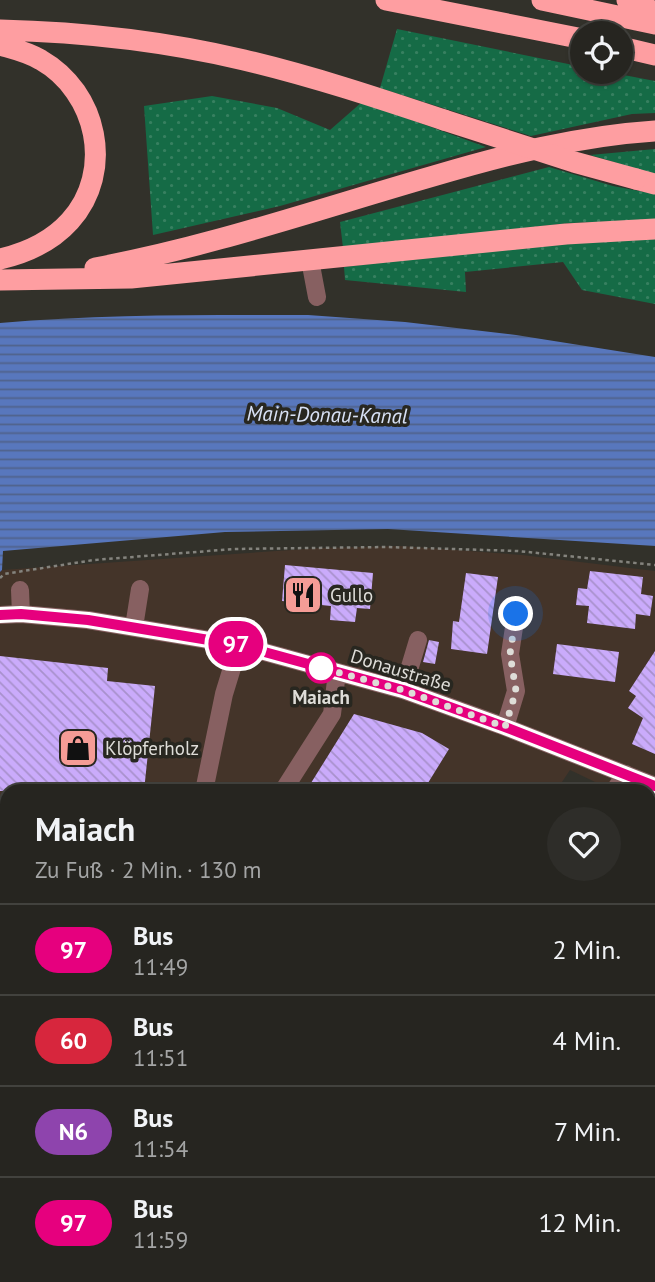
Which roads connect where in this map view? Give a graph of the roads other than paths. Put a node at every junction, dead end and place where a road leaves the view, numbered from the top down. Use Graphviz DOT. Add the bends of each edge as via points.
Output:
graph roads {
  1 [pos="386,0"];
  2 [pos="542,0"];
  3 [pos="627,0"];
  4 [pos="655,12"];
  5 [pos="655,24"];
  6 [pos="0,30"];
  7 [pos="570,36"];
  8 [pos="0,45"];
  9 [pos="633,50"];
  10 [pos="655,55"];
  11 [pos="655,131"];
  12 [pos="645,182"];
  13 [pos="655,229"];
  14 [pos="0,259"];
  15 [pos="310,260"];
  16 [pos="38,279"];
  17 [pos="0,280"];
  18 [pos="317,297"];
  19 [pos="140,589"];
  20 [pos="20,590"];
  21 [pos="21,614"];
  22 [pos="516,614"];
  23 [pos="0,615"];
  24 [pos="134,627"];
  25 [pos="418,640"];
  26 [pos="239,645"];
  27 [pos="337,672"];
  28 [pos="403,690"];
  29 [pos="505,727"];
  30 [pos="626,774"];
  31 [pos="205,784"];
  32 [pos="287,784"];
  33 [pos="619,784"];
  34 [pos="650,784"];
  1 -- 7 [label="highway"];
  2 -- 5 [label="highway"];
  3 -- 4 [label="highway"];
  6 -- 12 [label="highway, bridge" via="129,39 214,53 315,78"];
  8 -- 14 [label="highway" via="29,54 65,78 83,101 96,152 91,186 70,221 50,239"];
  9 -- 10 [label="highway"];
  11 -- 16 [label="highway" via="583,139 494,158 209,242"];
  13 -- 15 [label="highway" via="566,233"];
  15 -- 16 [label="highway" via="131,278"];
  15 -- 18 [label="street"];
  16 -- 17 [label="highway"];
  19 -- 24 [label="street"];
  20 -- 21 [label="street"];
  21 -- 23 [label="street, Donaustraße"];
  21 -- 24 [label="street, Donaustraße"];
  22 -- 29 [label="street" via="510,654 516,691"];
  24 -- 26 [label="street, Donaustraße"];
  25 -- 28 [label="street"];
  26 -- 27 [label="street, Donaustraße"];
  26 -- 31 [label="street"];
  27 -- 28 [label="street, Donaustraße"];
  27 -- 32 [label="street" via="332,714"];
  28 -- 29 [label="street, Donaustraße"];
  29 -- 30 [label="street, Donaustraße"];
  30 -- 33 [label="street"];
  30 -- 34 [label="street, Donaustraße"];
}
